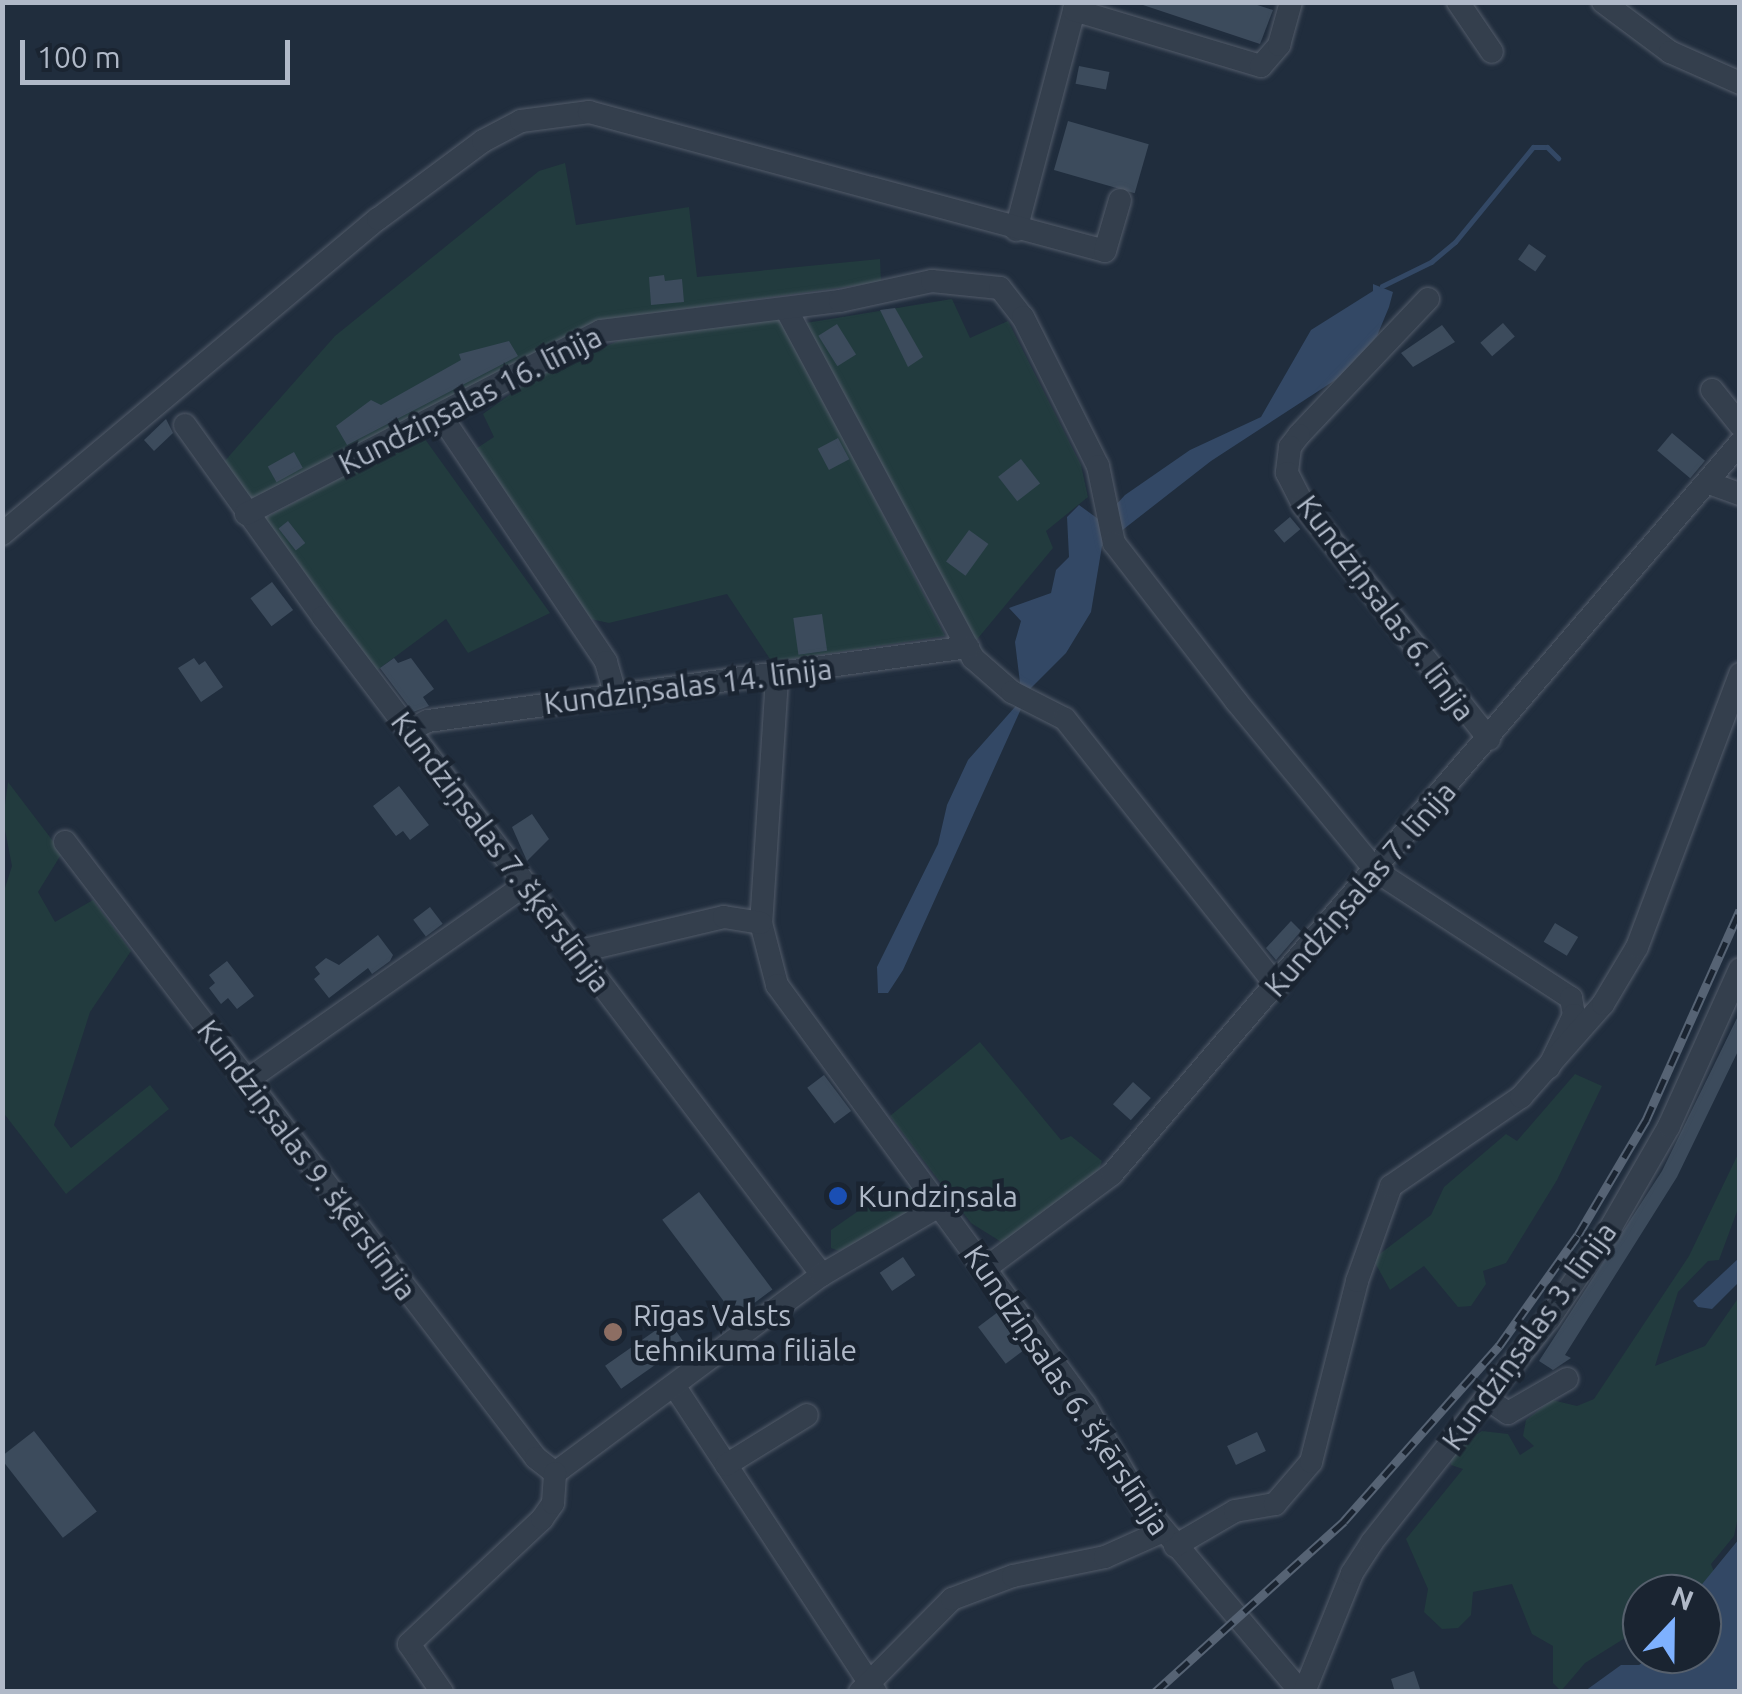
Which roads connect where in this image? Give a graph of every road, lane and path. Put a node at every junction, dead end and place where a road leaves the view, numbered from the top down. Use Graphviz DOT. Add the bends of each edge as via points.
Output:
graph roads {
  1 [pos="1291,2"];
  2 [pos="1458,2"];
  3 [pos="1604,2"];
  4 [pos="1492,52"];
  5 [pos="1740,83"];
  6 [pos="1120,200"];
  7 [pos="1016,230"];
  8 [pos="1428,300"];
  9 [pos="786,309"];
  10 [pos="1712,390"];
  11 [pos="440,416"];
  12 [pos="185,425"];
  13 [pos="1738,432"];
  14 [pos="1709,483"];
  15 [pos="1740,494"];
  16 [pos="246,514"];
  17 [pos="2,534"];
  18 [pos="968,647"];
  19 [pos="1740,674"];
  20 [pos="777,678"];
  21 [pos="615,693"];
  22 [pos="410,730"];
  23 [pos="1489,739"];
  24 [pos="65,842"];
  25 [pos="1376,871"];
  26 [pos="526,884"];
  27 [pos="761,923"];
  28 [pos="576,952"];
  29 [pos="1740,969"];
  30 [pos="1276,986"];
  31 [pos="1549,1066"];
  32 [pos="246,1081"];
  33 [pos="939,1206"];
  34 [pos="986,1268"];
  35 [pos="822,1275"];
  36 [pos="1567,1380"];
  37 [pos="674,1387"];
  38 [pos="1487,1399"];
  39 [pos="807,1415"];
  40 [pos="726,1464"];
  41 [pos="554,1473"];
  42 [pos="1169,1538"];
  43 [pos="868,1689"];
  44 [pos="442,1692"];
  45 [pos="1302,1692"];
  1 -- 7 [label="street" via="1279,45 1262,66 1074,10"];
  2 -- 4 [label="street"];
  3 -- 5 [label="street" via="1670,52"];
  6 -- 7 [label="street" via="1106,252"];
  7 -- 17 [label="street" via="590,112 522,121 483,141 378,219"];
  8 -- 23 [label="street, Kundziņsalas 6. līnija" via="1299,435 1286,473 1384,611"];
  9 -- 11 [label="street, Kundziņsalas 16. līnija" via="601,331"];
  9 -- 18 [label="street"];
  9 -- 25 [label="street, Kundziņsalas 16. līnija" via="932,281 1000,288 1023,317 1098,466 1114,543 1128,566"];
  10 -- 13 [label="street"];
  11 -- 16 [label="street, Kundziņsalas 16. līnija"];
  11 -- 21 [label="street" via="606,662"];
  12 -- 16 [label="street, Kundziņsalas 7. šķērslīnija"];
  13 -- 14 [label="street, Kundziņsalas 7. līnija"];
  14 -- 15 [label="street"];
  14 -- 23 [label="street, Kundziņsalas 7. līnija"];
  16 -- 22 [label="street, Kundziņsalas 7. šķērslīnija"];
  18 -- 20 [label="street, Kundziņsalas 14. līnija"];
  18 -- 30 [label="street" via="1012,692 1065,719"];
  19 -- 31 [label="street" via="1637,947 1603,1004"];
  20 -- 21 [label="street, Kundziņsalas 14. līnija"];
  20 -- 27 [label="street, Kundziņsalas 6. šķērslīnija"];
  21 -- 22 [label="street, Kundziņsalas 14. līnija" via="428,721"];
  22 -- 26 [label="street, Kundziņsalas 7. šķērslīnija"];
  23 -- 25 [label="street, Kundziņsalas 7. līnija"];
  24 -- 32 [label="street, Kundziņsalas 9. šķērslīnija"];
  25 -- 30 [label="street, Kundziņsalas 7. līnija"];
  25 -- 31 [label="street" via="1571,998 1574,1015"];
  26 -- 28 [label="street, Kundziņsalas 7. šķērslīnija"];
  26 -- 32 [label="street"];
  27 -- 28 [label="street" via="724,916"];
  27 -- 33 [label="street, Kundziņsalas 6. šķērslīnija" via="777,984"];
  28 -- 35 [label="street, Kundziņsalas 7. šķērslīnija"];
  29 -- 38 [label="street, Kundziņsalas 3. līnija" via="1641,1176 1583,1272"];
  30 -- 34 [label="street, Kundziņsalas 7. līnija" via="1112,1174"];
  31 -- 42 [label="street" via="1521,1097 1391,1186 1357,1281 1322,1436 1290,1490 1262,1511 1235,1511"];
  32 -- 41 [label="street, Kundziņsalas 9. šķērslīnija"];
  33 -- 34 [label="street, Kundziņsalas 6. šķērslīnija"];
  33 -- 35 [label="street"];
  34 -- 42 [label="street, Kundziņsalas 6. šķērslīnija" via="1085,1405"];
  35 -- 37 [label="street"];
  36 -- 38 [label="street" via="1508,1413"];
  37 -- 40 [label="street"];
  37 -- 41 [label="street"];
  38 -- 45 [label="street, Kundziņsalas 3. līnija" via="1352,1573"];
  39 -- 40 [label="street"];
  40 -- 43 [label="street"];
  41 -- 44 [label="street" via="554,1504 542,1519 409,1644"];
  42 -- 43 [label="street" via="1013,1576 952,1599"];
  42 -- 45 [label="street, Kundziņsalas 6. šķērslīnija"];
}
